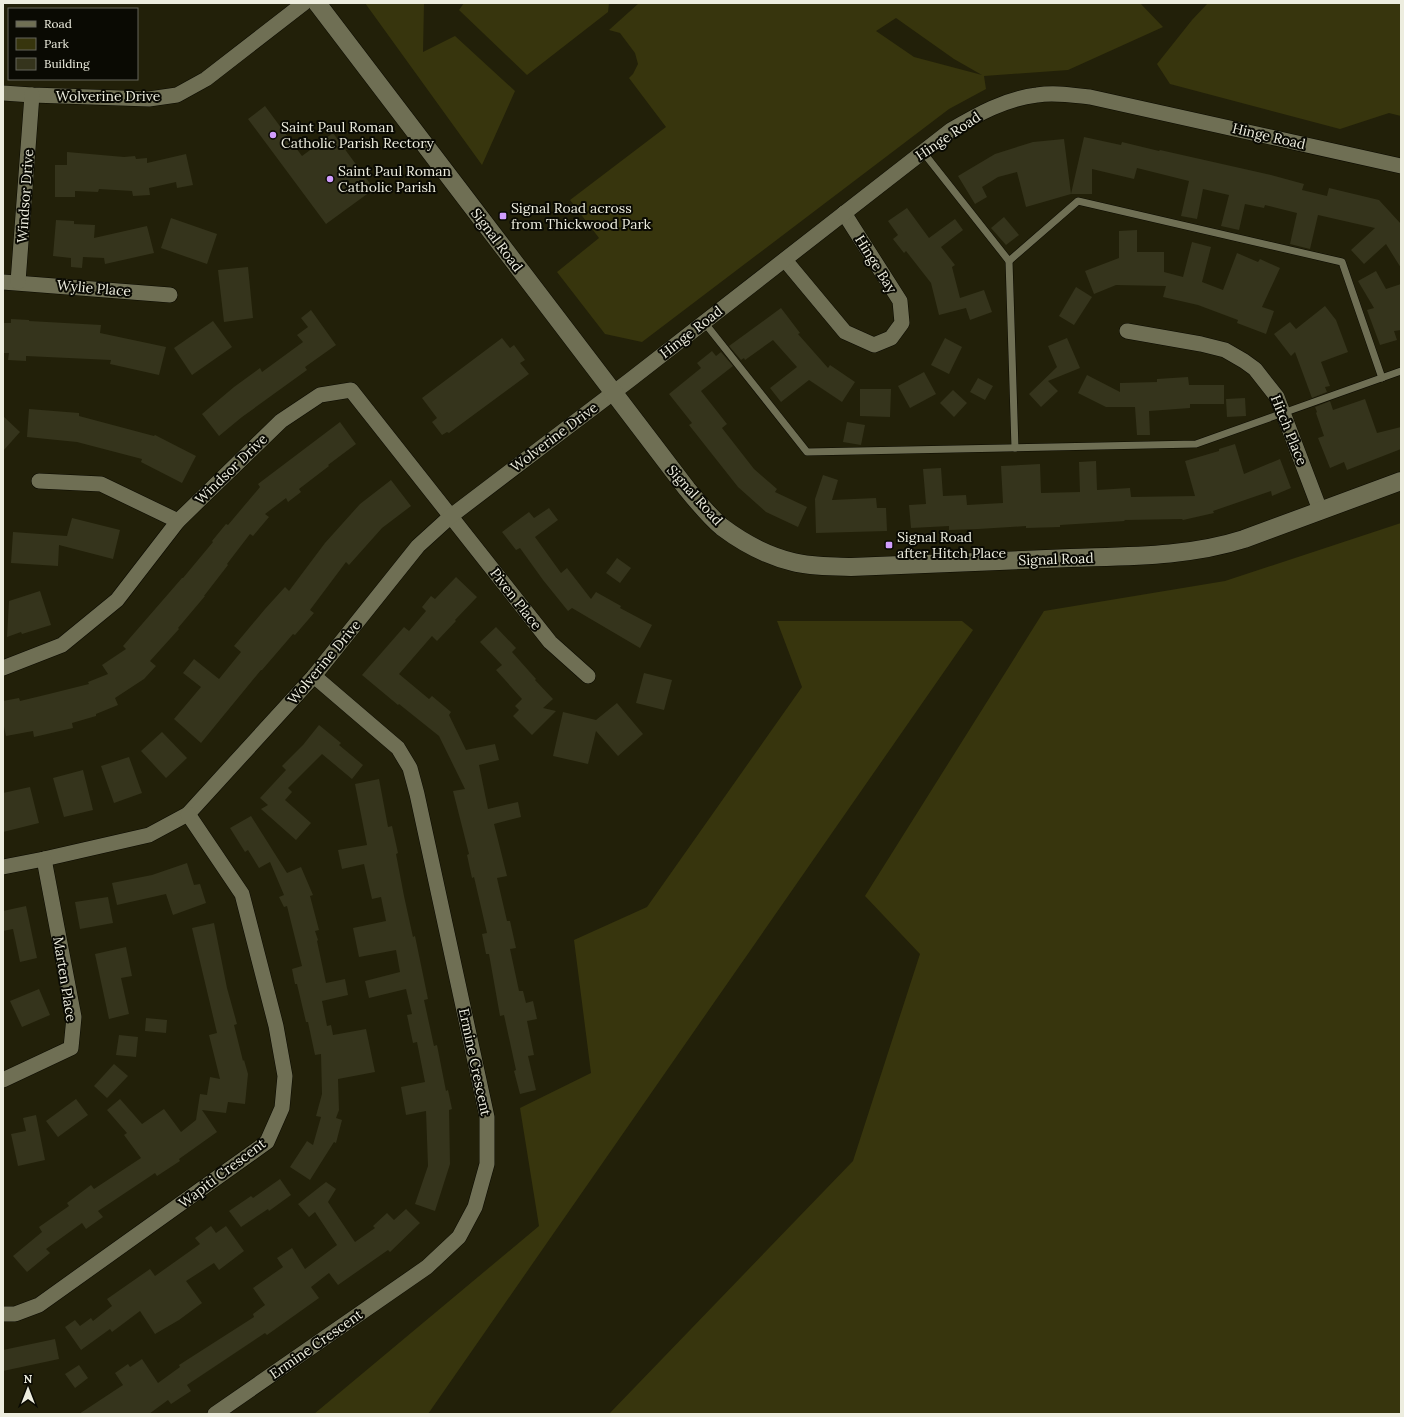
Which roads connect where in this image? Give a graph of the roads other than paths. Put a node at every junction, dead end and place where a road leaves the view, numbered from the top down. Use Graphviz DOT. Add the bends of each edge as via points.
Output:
graph roads {
  1 [pos="304,3"];
  2 [pos="317,3"];
  3 [pos="3,93"];
  4 [pos="32,95"];
  5 [pos="923,152"];
  6 [pos="1401,166"];
  7 [pos="844,213"];
  8 [pos="785,260"];
  9 [pos="1009,261"];
  10 [pos="3,282"];
  11 [pos="18,282"];
  12 [pos="170,295"];
  13 [pos="704,322"];
  14 [pos="1127,331"];
  15 [pos="1401,371"];
  16 [pos="1382,378"];
  17 [pos="612,393"];
  18 [pos="1283,413"];
  19 [pos="1015,448"];
  20 [pos="40,481"];
  21 [pos="1401,481"];
  22 [pos="1320,510"];
  23 [pos="451,516"];
  24 [pos="178,521"];
  25 [pos="3,668"];
  26 [pos="314,676"];
  27 [pos="588,676"];
  28 [pos="188,814"];
  29 [pos="44,859"];
  30 [pos="3,866"];
  31 [pos="3,1080"];
  32 [pos="3,1314"];
  33 [pos="215,1414"];
  1 -- 4 [label="street, Wolverine Drive" via="206,79 177,95 149,99"];
  2 -- 17 [label="street, Signal Road"];
  3 -- 4 [label="street, Wolverine Drive"];
  4 -- 11 [label="street, Windsor Drive"];
  5 -- 6 [label="street, Hinge Road" via="951,130 996,106 1038,94 1062,94 1108,100"];
  5 -- 7 [label="street, Hinge Road"];
  5 -- 9 [label="lane"];
  7 -- 8 [label="street, Hinge Road"];
  7 -- 8 [label="street, Hinge Bay" via="900,301 902,323 891,338 874,345 845,332"];
  8 -- 13 [label="street, Hinge Road"];
  9 -- 16 [label="lane" via="1078,201 1342,262"];
  9 -- 19 [label="lane"];
  10 -- 11 [label="street"];
  11 -- 12 [label="street, Wylie Place"];
  13 -- 17 [label="street, Hinge Road"];
  13 -- 19 [label="lane" via="807,452"];
  14 -- 18 [label="street, Hitch Place" via="1225,350 1255,369 1268,383"];
  15 -- 16 [label="lane"];
  16 -- 18 [label="lane"];
  17 -- 22 [label="street, Signal Road" via="687,489 722,526 745,542 793,562 851,567 1195,551 1244,539"];
  17 -- 23 [label="street, Wolverine Drive"];
  18 -- 19 [label="lane" via="1196,444"];
  18 -- 22 [label="street, Hitch Place"];
  20 -- 24 [label="street" via="101,484"];
  21 -- 22 [label="street, Signal Road"];
  23 -- 24 [label="street, Windsor Drive" via="351,390 320,395 281,421"];
  23 -- 26 [label="street, Wolverine Drive" via="418,546"];
  23 -- 27 [label="street, Piven Place" via="550,642"];
  24 -- 25 [label="street, Windsor Drive" via="117,600 62,645"];
  26 -- 28 [label="street, Wolverine Drive"];
  26 -- 33 [label="street, Ermine Crescent" via="398,748 410,768 487,1117 487,1164 475,1207 459,1237 427,1267"];
  28 -- 29 [label="street, Wolverine Drive" via="149,835"];
  28 -- 32 [label="street, Wapiti Crescent" via="242,894 276,1026 285,1076 282,1108 267,1142 39,1304 15,1314"];
  29 -- 30 [label="street, Wolverine Drive"];
  29 -- 31 [label="street, Marten Place" via="74,1017 71,1048"];
}
